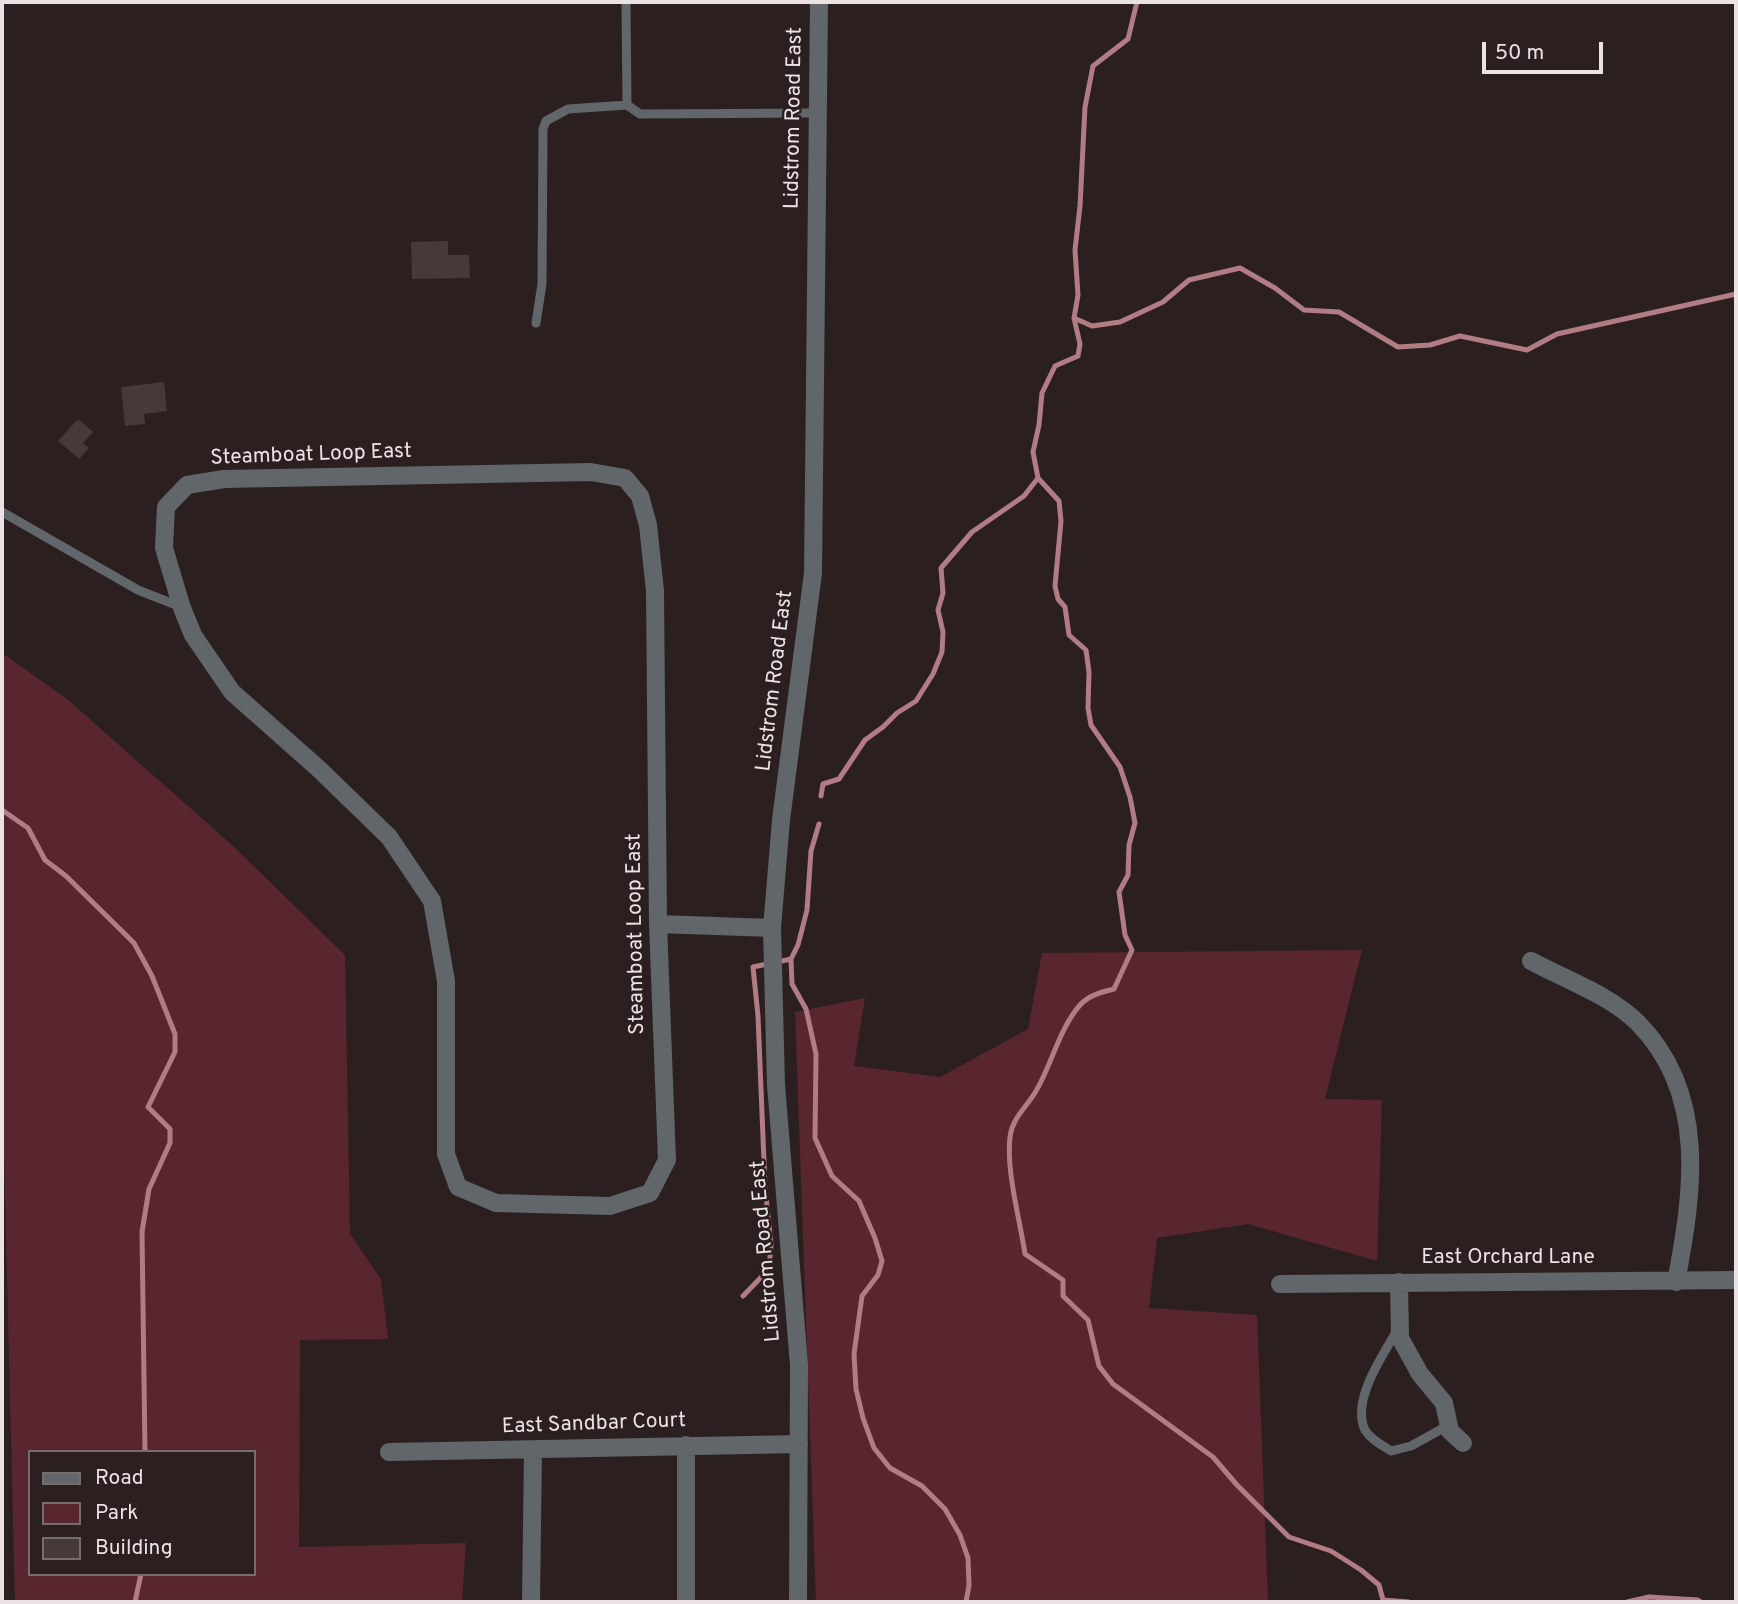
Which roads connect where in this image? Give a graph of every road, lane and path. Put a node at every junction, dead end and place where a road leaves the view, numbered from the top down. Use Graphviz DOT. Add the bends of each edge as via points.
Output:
graph roads {
  1 [pos="626,2"];
  2 [pos="819,2"];
  3 [pos="627,106"];
  4 [pos="818,113"];
  5 [pos="536,323"];
  6 [pos="2,512"];
  7 [pos="182,608"];
  8 [pos="658,924"];
  9 [pos="772,928"];
  10 [pos="1531,961"];
  11 [pos="1736,1280"];
  12 [pos="1399,1282"];
  13 [pos="1676,1282"];
  14 [pos="1280,1284"];
  15 [pos="1400,1324"];
  16 [pos="1449,1425"];
  17 [pos="1463,1443"];
  18 [pos="799,1444"];
  19 [pos="686,1445"];
  20 [pos="533,1450"];
  21 [pos="390,1452"];
  22 [pos="531,1602"];
  23 [pos="686,1602"];
  24 [pos="798,1602"];
  1 -- 3 [label="lane"];
  2 -- 4 [label="street, Lidstrom Road East"];
  3 -- 4 [label="lane" via="640,114"];
  3 -- 5 [label="lane" via="568,110 546,121"];
  4 -- 9 [label="street, Lidstrom Road East" via="813,573"];
  6 -- 7 [label="lane" via="138,590"];
  7 -- 8 [label="street, Steamboat Loop East" via="164,548 166,507 187,485 224,479 591,472 625,478 640,496 648,524 655,590"];
  7 -- 8 [label="street, Steamboat Loop East" via="232,692 389,836 432,901 446,981 446,1154 458,1186 496,1203 610,1206 650,1194 667,1160"];
  8 -- 9 [label="street"];
  9 -- 18 [label="street, Lidstrom Road East" via="776,1085 799,1365"];
  10 -- 13 [label="street" via="1605,999 1637,1022 1666,1057 1685,1105 1691,1165 1689,1214"];
  11 -- 13 [label="street, East Orchard Lane"];
  12 -- 13 [label="street, East Orchard Lane"];
  12 -- 14 [label="street, East Orchard Lane"];
  12 -- 15 [label="street"];
  15 -- 16 [label="street" via="1400,1338 1444,1404"];
  15 -- 16 [label="lane" via="1362,1399 1360,1414 1366,1430 1391,1451 1411,1446"];
  16 -- 17 [label="street"];
  18 -- 19 [label="street, East Sandbar Court"];
  18 -- 24 [label="street, Lidstrom Road East"];
  19 -- 20 [label="street, East Sandbar Court"];
  19 -- 23 [label="street"];
  20 -- 21 [label="street, East Sandbar Court"];
  20 -- 22 [label="street"];
}
